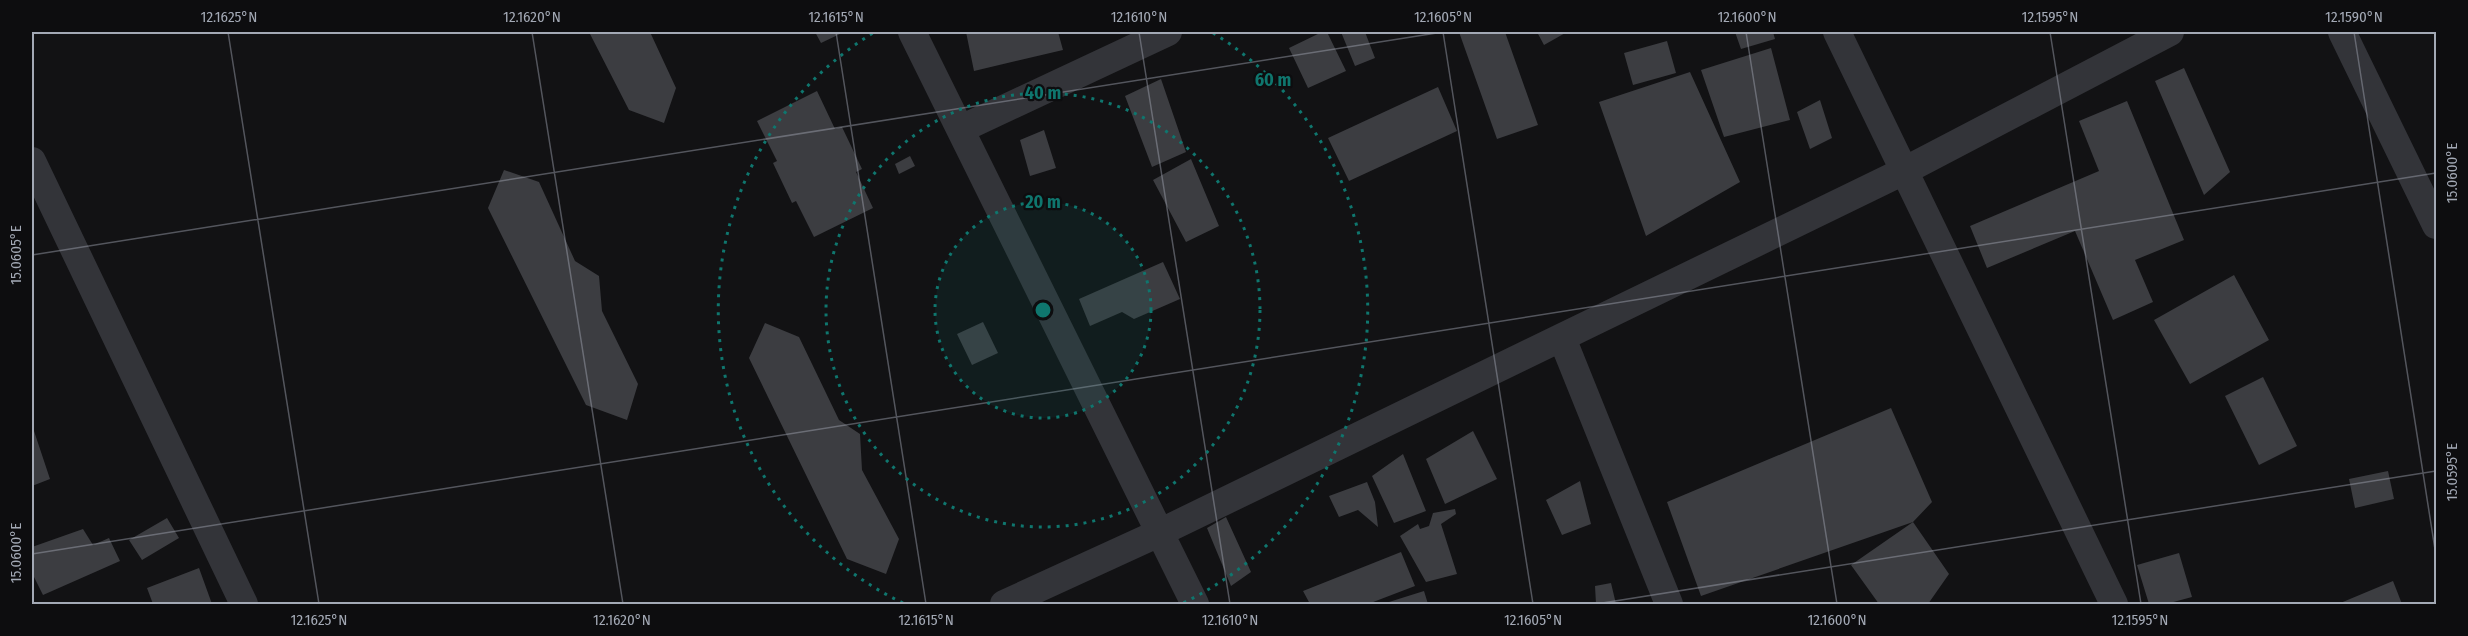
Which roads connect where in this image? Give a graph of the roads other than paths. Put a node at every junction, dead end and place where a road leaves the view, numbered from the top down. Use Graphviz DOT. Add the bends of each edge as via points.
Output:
graph roads {
  1 [pos="912,32"];
  2 [pos="1168,32"];
  3 [pos="1837,32"];
  4 [pos="2170,32"];
  5 [pos="2342,32"];
  6 [pos="961,129"];
  7 [pos="32,161"];
  8 [pos="1904,171"];
  9 [pos="2436,225"];
  10 [pos="1562,338"];
  11 [pos="1159,533"];
  12 [pos="244,604"];
  13 [pos="1004,604"];
  14 [pos="1195,604"];
  15 [pos="1669,604"];
  16 [pos="2114,604"];
  1 -- 6 [label="street"];
  2 -- 6 [label="street"];
  3 -- 8 [label="street"];
  4 -- 8 [label="street"];
  5 -- 9 [label="street"];
  6 -- 11 [label="street"];
  7 -- 12 [label="street"];
  8 -- 10 [label="street"];
  8 -- 16 [label="street"];
  10 -- 11 [label="street"];
  10 -- 15 [label="street"];
  11 -- 13 [label="street"];
  11 -- 14 [label="street"];
}
